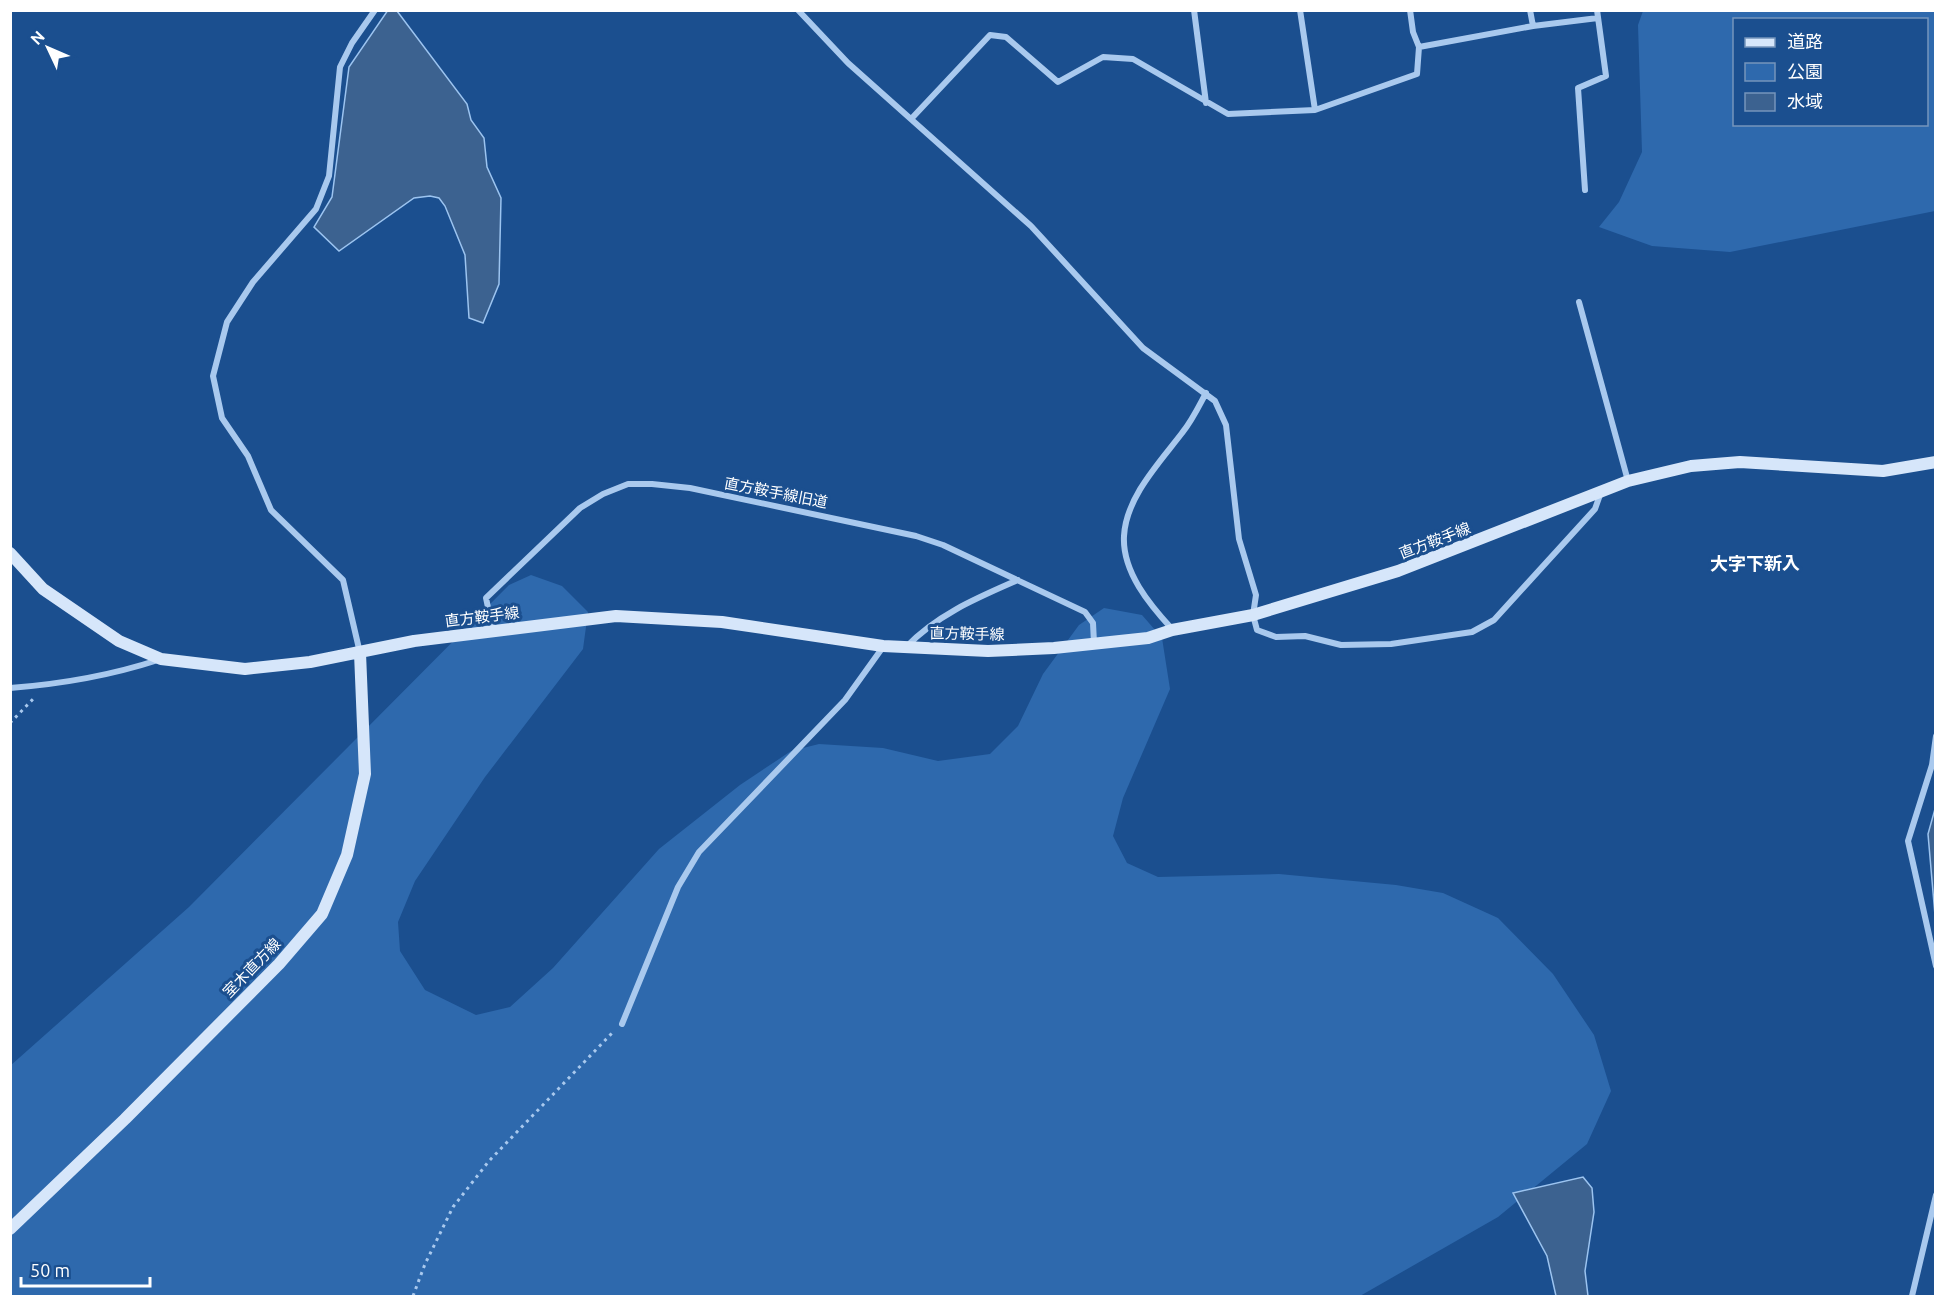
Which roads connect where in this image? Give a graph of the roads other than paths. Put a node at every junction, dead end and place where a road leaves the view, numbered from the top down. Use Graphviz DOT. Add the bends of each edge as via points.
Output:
graph roads {
  1 [pos="375,10"];
  2 [pos="798,10"];
  3 [pos="1194,10"];
  4 [pos="1300,10"];
  5 [pos="1410,10"];
  6 [pos="1530,10"];
  7 [pos="1597,10"];
  8 [pos="1598,18"];
  9 [pos="1533,26"];
  10 [pos="1419,47"];
  11 [pos="1206,103"];
  12 [pos="1315,110"];
  13 [pos="912,118"];
  14 [pos="1584,190"];
  15 [pos="1579,302"];
  16 [pos="1206,393"];
  17 [pos="1935,462"];
  18 [pos="1628,481"];
  19 [pos="1601,492"];
  20 [pos="10,553"];
  21 [pos="1018,580"];
  22 [pos="1253,615"];
  23 [pos="1172,630"];
  24 [pos="492,631"];
  25 [pos="1094,643"];
  26 [pos="884,646"];
  27 [pos="906,647"];
  28 [pos="360,653"];
  29 [pos="162,659"];
  30 [pos="10,688"];
  31 [pos="1935,736"];
  32 [pos="1935,966"];
  33 [pos="622,1024"];
  34 [pos="1935,1195"];
  35 [pos="10,1229"];
  36 [pos="1912,1296"];
  1 -- 28 [label="street" via="340,67 329,176 316,209 253,282 227,322 213,376 222,418 248,456 271,510 343,580"];
  2 -- 13 [label="street" via="849,63"];
  3 -- 11 [label="street"];
  4 -- 12 [label="street"];
  5 -- 10 [label="street"];
  6 -- 9 [label="street"];
  7 -- 8 [label="street"];
  8 -- 9 [label="street"];
  8 -- 14 [label="street" via="1606,76 1578,88"];
  9 -- 10 [label="street"];
  10 -- 12 [label="street" via="1417,74"];
  11 -- 12 [label="street" via="1228,114"];
  11 -- 13 [label="street" via="1134,59 1103,57 1058,82 1006,37 990,35"];
  13 -- 16 [label="street" via="1031,226 1143,348"];
  15 -- 18 [label="street"];
  16 -- 22 [label="street" via="1215,401 1226,425 1239,539 1256,596"];
  16 -- 23 [label="street" via="1134,500 1124,535 1125,550 1141,592"];
  17 -- 18 [label="main road, 直方鞍手線" via="1883,471 1740,462 1691,466"];
  18 -- 19 [label="main road, 直方鞍手線"];
  19 -- 22 [label="main road, 直方鞍手線" via="1398,571"];
  19 -- 22 [label="street" via="1595,509 1494,620 1472,632 1390,644 1341,645 1305,636 1276,637 1257,630"];
  20 -- 29 [label="main road, 直方鞍手線" via="43,589 120,641"];
  21 -- 24 [label="street, 直方鞍手線旧道" via="943,545 905,533 690,488 628,484 580,508 486,598"];
  21 -- 25 [label="street, 直方鞍手線旧道" via="1085,612 1093,623"];
  21 -- 27 [label="street" via="955,608 920,632"];
  22 -- 23 [label="main road, 直方鞍手線"];
  23 -- 25 [label="main road, 直方鞍手線" via="1148,638"];
  24 -- 26 [label="main road, 直方鞍手線" via="616,616 722,622"];
  24 -- 28 [label="main road, 直方鞍手線"];
  25 -- 27 [label="main road, 直方鞍手線" via="988,651"];
  26 -- 27 [label="main road, 直方鞍手線"];
  26 -- 33 [label="street" via="845,700 699,852 678,887"];
  28 -- 29 [label="main road, 直方鞍手線" via="245,669"];
  28 -- 35 [label="main road, 室木直方線" via="365,774 347,855 322,914 279,964"];
  29 -- 30 [label="street" via="111,675"];
  31 -- 32 [label="street" via="1932,765 1908,841"];
  34 -- 36 [label="street"];
}
